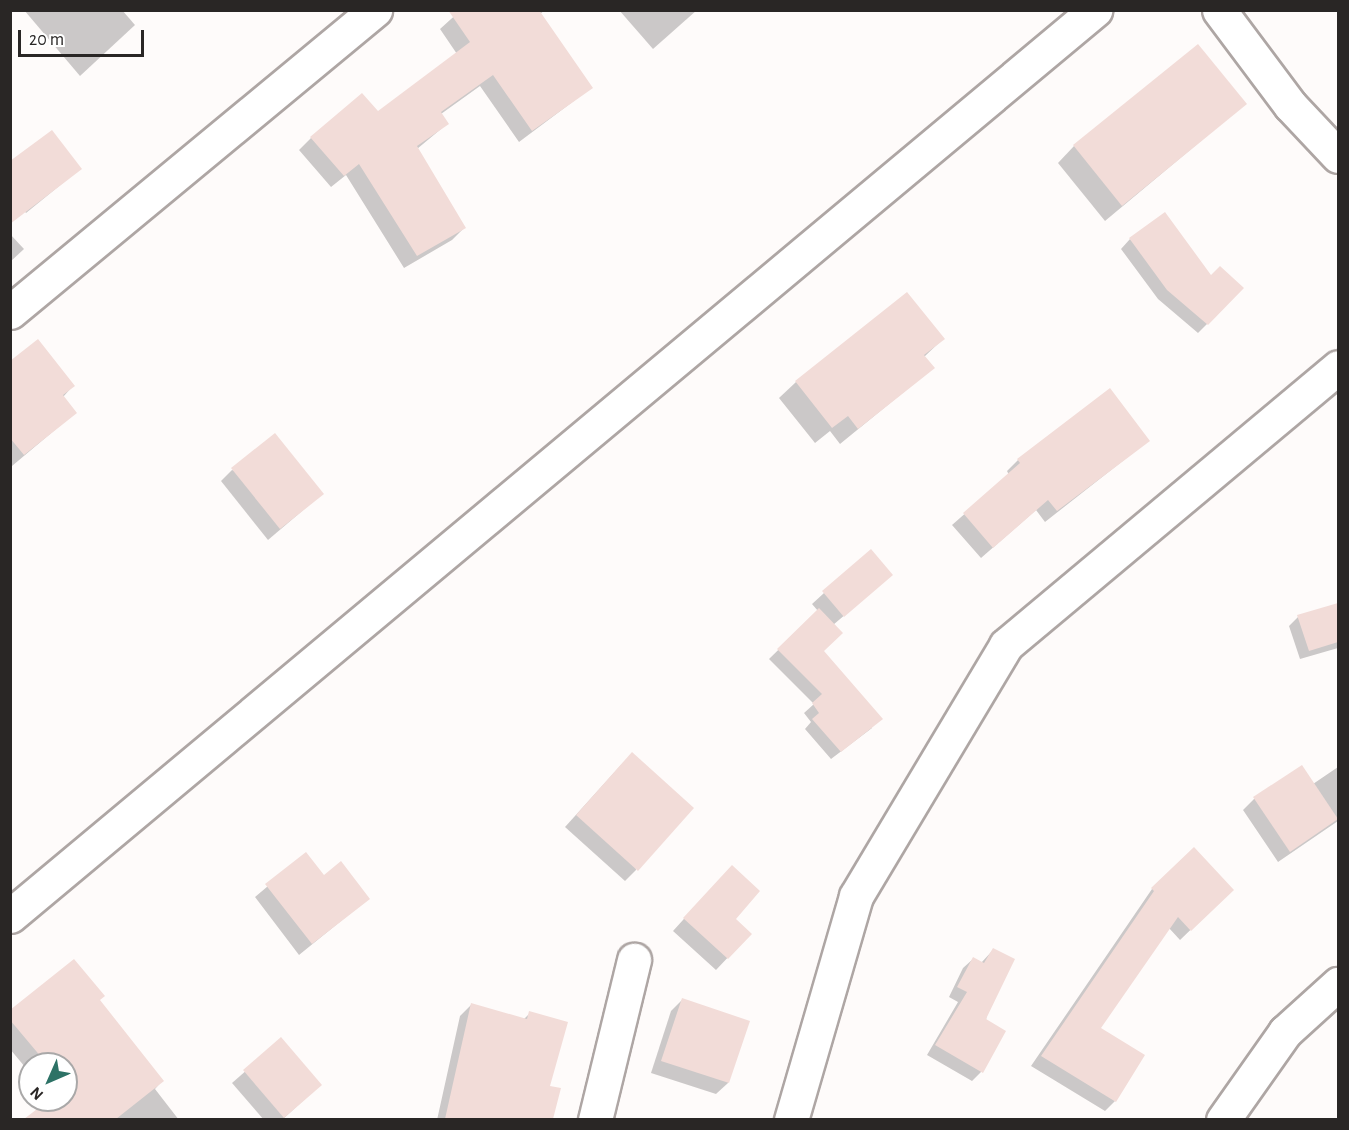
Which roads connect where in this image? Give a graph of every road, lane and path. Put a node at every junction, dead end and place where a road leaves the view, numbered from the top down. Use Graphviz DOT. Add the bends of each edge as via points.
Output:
graph roads {
  1 [pos="375,10"];
  2 [pos="1095,10"];
  3 [pos="1219,10"];
  4 [pos="1338,156"];
  5 [pos="10,312"];
  6 [pos="1338,367"];
  7 [pos="10,916"];
  8 [pos="634,960"];
  9 [pos="1338,984"];
  10 [pos="595,1119"];
  11 [pos="791,1119"];
  12 [pos="1223,1119"];
  1 -- 5 [label="street"];
  2 -- 7 [label="street"];
  3 -- 4 [label="street" via="1290,105"];
  6 -- 11 [label="street" via="1006,645 856,896"];
  8 -- 10 [label="street"];
  9 -- 12 [label="street" via="1285,1032"];
}
